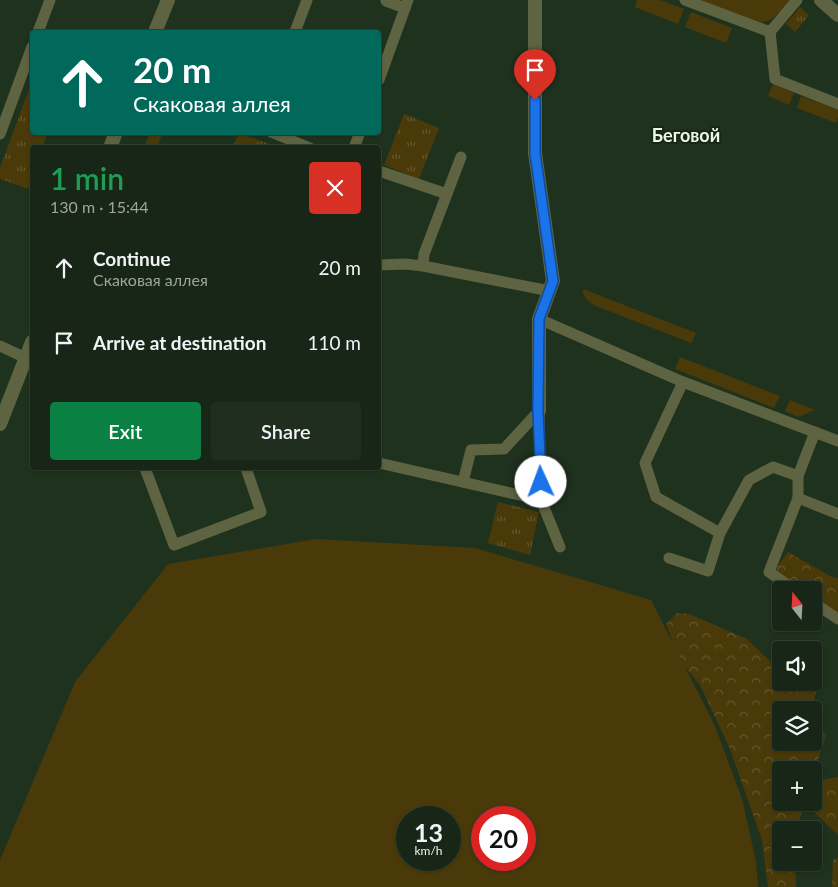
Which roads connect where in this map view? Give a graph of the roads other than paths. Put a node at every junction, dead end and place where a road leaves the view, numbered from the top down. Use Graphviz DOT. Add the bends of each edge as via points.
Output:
graph roads {
  1 [pos="50,0"];
  2 [pos="168,0"];
  3 [pos="307,0"];
  4 [pos="535,0"];
  5 [pos="685,0"];
  6 [pos="797,0"];
  7 [pos="821,0"];
  8 [pos="386,1"];
  9 [pos="406,4"];
  10 [pos="838,15"];
  11 [pos="39,30"];
  12 [pos="156,30"];
  13 [pos="296,30"];
  14 [pos="770,32"];
  15 [pos="30,53"];
  16 [pos="381,74"];
  17 [pos="838,104"];
  18 [pos="0,134"];
  19 [pos="278,135"];
  20 [pos="302,145"];
  21 [pos="461,157"];
  22 [pos="381,172"];
  23 [pos="447,194"];
  24 [pos="381,265"];
  25 [pos="423,266"];
  26 [pos="550,291"];
  27 [pos="539,319"];
  28 [pos="0,346"];
  29 [pos="30,347"];
  30 [pos="26,358"];
  31 [pos="684,382"];
  32 [pos="538,411"];
  33 [pos="0,424"];
  34 [pos="815,432"];
  35 [pos="838,441"];
  36 [pos="381,463"];
  37 [pos="146,470"];
  38 [pos="247,470"];
  39 [pos="798,476"];
  40 [pos="463,482"];
  41 [pos="798,498"];
  42 [pos="541,500"];
  43 [pos="838,514"];
  44 [pos="720,533"];
  45 [pos="560,547"];
  46 [pos="669,558"];
  47 [pos="782,581"];
  48 [pos="822,608"];
  49 [pos="838,619"];
  1 -- 11 [label="lane"];
  2 -- 12 [label="street"];
  3 -- 13 [label="lane"];
  4 -- 26 [label="street" via="535,153 553,281"];
  5 -- 14 [label="lane"];
  6 -- 14 [label="lane"];
  7 -- 10 [label="street"];
  8 -- 9 [label="lane"];
  9 -- 16 [label="lane"];
  14 -- 17 [label="lane" via="775,79"];
  15 -- 18 [label="lane"];
  19 -- 20 [label="lane"];
  21 -- 23 [label="lane"];
  22 -- 23 [label="lane"];
  23 -- 25 [label="lane" via="424,254"];
  24 -- 25 [label="lane"];
  25 -- 26 [label="lane"];
  26 -- 27 [label="street"];
  27 -- 31 [label="lane"];
  27 -- 32 [label="street"];
  28 -- 30 [label="lane"];
  29 -- 30 [label="street"];
  30 -- 33 [label="street"];
  31 -- 34 [label="lane"];
  31 -- 44 [label="lane" via="645,462 656,497"];
  32 -- 40 [label="lane" via="504,449 471,450"];
  32 -- 42 [label="lane"];
  34 -- 35 [label="lane"];
  34 -- 39 [label="lane"];
  36 -- 40 [label="lane"];
  37 -- 38 [label="lane" via="174,545 261,512"];
  39 -- 41 [label="lane"];
  39 -- 44 [label="lane" via="773,467 749,480"];
  40 -- 42 [label="lane"];
  41 -- 43 [label="lane"];
  41 -- 47 [label="lane" via="770,572"];
  42 -- 45 [label="lane"];
  44 -- 46 [label="lane" via="708,571"];
  48 -- 49 [label="lane"];
}
